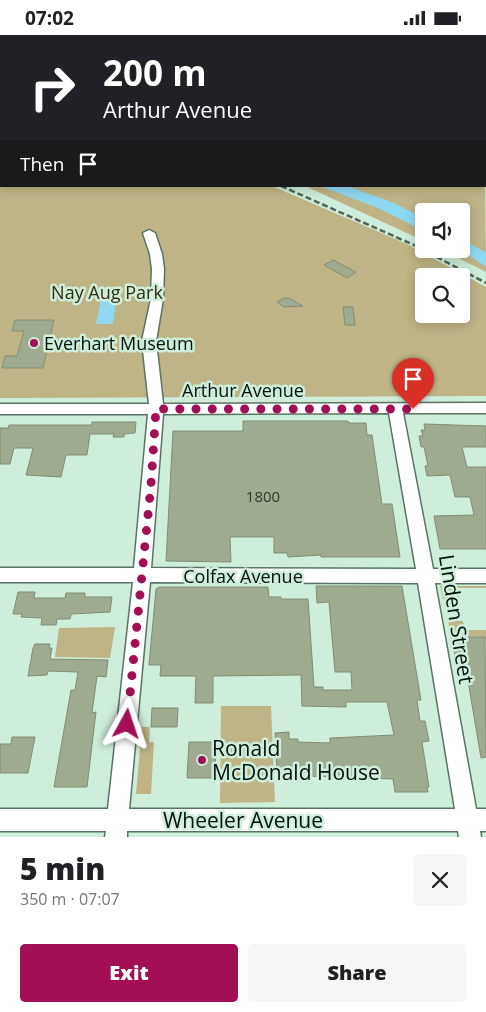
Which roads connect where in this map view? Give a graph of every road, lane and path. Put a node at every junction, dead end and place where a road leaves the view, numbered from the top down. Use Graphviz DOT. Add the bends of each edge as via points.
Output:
graph roads {
  1 [pos="149,233"];
  2 [pos="486,408"];
  3 [pos="0,409"];
  4 [pos="156,409"];
  5 [pos="395,409"];
  6 [pos="0,575"];
  7 [pos="143,575"];
  8 [pos="425,576"];
  9 [pos="486,576"];
  10 [pos="0,820"];
  11 [pos="474,826"];
  12 [pos="117,828"];
  1 -- 4 [label="street" via="158,269 149,341"];
  2 -- 5 [label="street, Arthur Avenue"];
  3 -- 4 [label="street, Arthur Avenue"];
  4 -- 5 [label="street, Arthur Avenue"];
  4 -- 7 [label="street"];
  5 -- 8 [label="street, Linden Street"];
  6 -- 7 [label="street, Colfax Avenue"];
  7 -- 8 [label="street, Colfax Avenue"];
  7 -- 12 [label="street"];
  8 -- 9 [label="street, Colfax Avenue"];
  8 -- 11 [label="street, Linden Street"];
  10 -- 12 [label="street, Wheeler Avenue"];
  11 -- 12 [label="street, Wheeler Avenue"];
}
